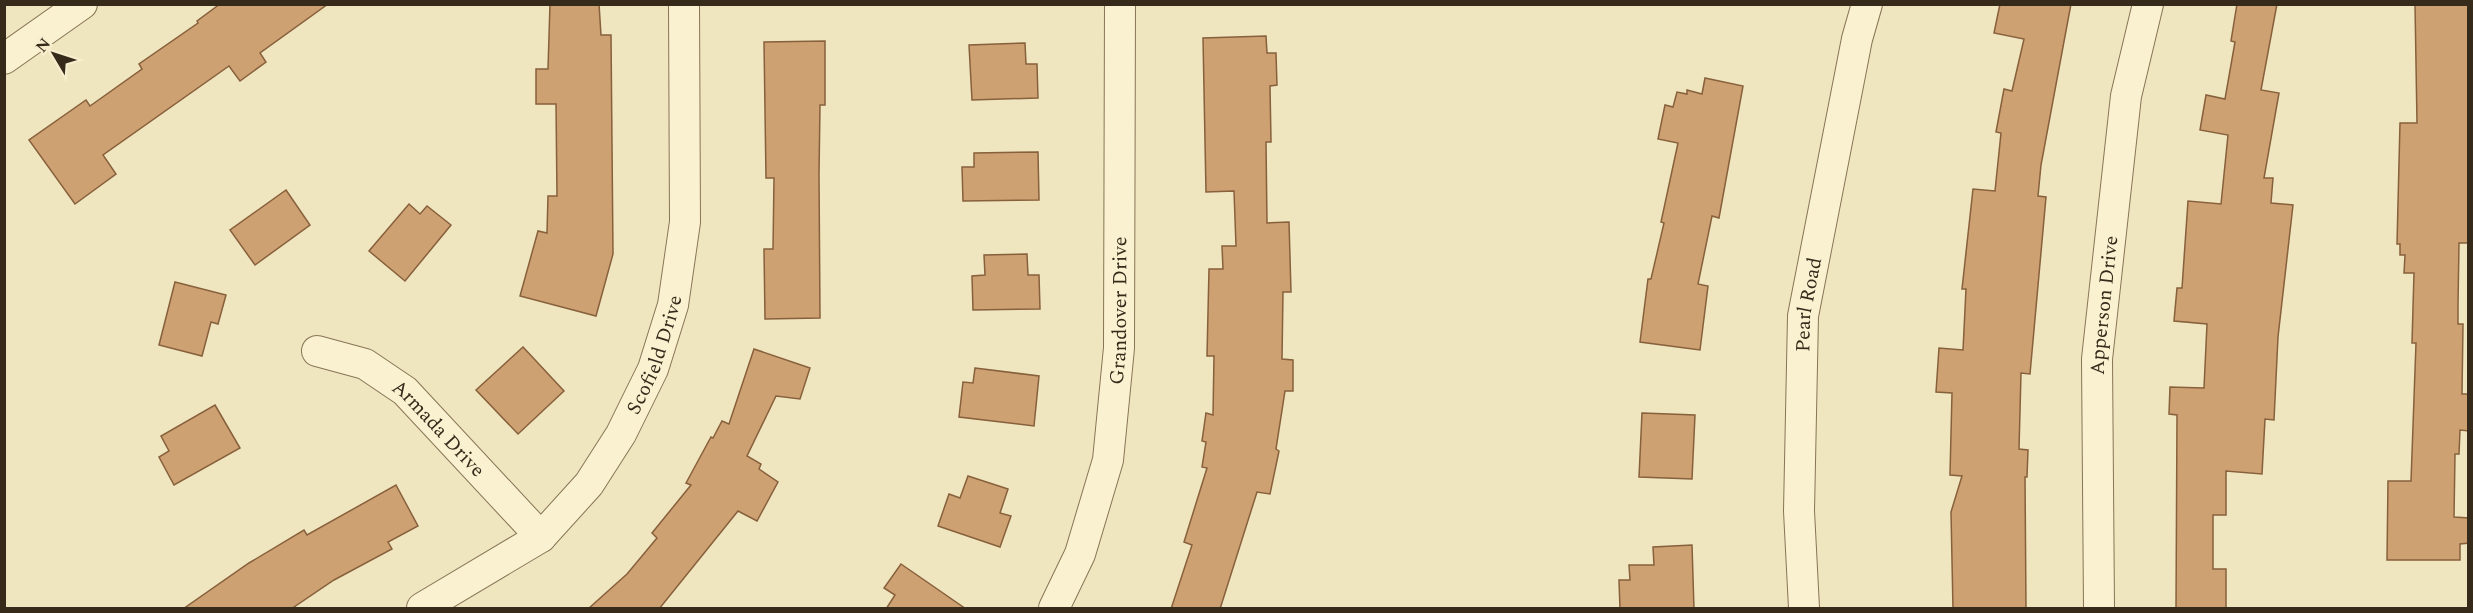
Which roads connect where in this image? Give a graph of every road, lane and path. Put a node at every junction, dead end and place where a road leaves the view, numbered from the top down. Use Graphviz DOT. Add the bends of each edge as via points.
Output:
graph roads {
  1 [pos="82,4"];
  2 [pos="684,4"];
  3 [pos="1120,4"];
  4 [pos="1868,4"];
  5 [pos="2148,4"];
  6 [pos="4,59"];
  7 [pos="317,351"];
  8 [pos="540,537"];
  9 [pos="422,609"];
  10 [pos="1054,609"];
  11 [pos="1804,609"];
  12 [pos="2099,609"];
  1 -- 6 [label="street"];
  2 -- 8 [label="street, Scofield Drive" via="685,222 673,305 653,369 621,434 589,484"];
  3 -- 10 [label="street, Grandover Drive" via="1119,348 1108,460 1080,554"];
  4 -- 11 [label="street, Pearl Road" via="1857,39 1803,316 1798,511"];
  5 -- 12 [label="street, Apperson Drive" via="2126,96 2097,358"];
  7 -- 8 [label="street, Armada Drive" via="365,364 405,390"];
  8 -- 9 [label="street, Scofield Drive"];
}
